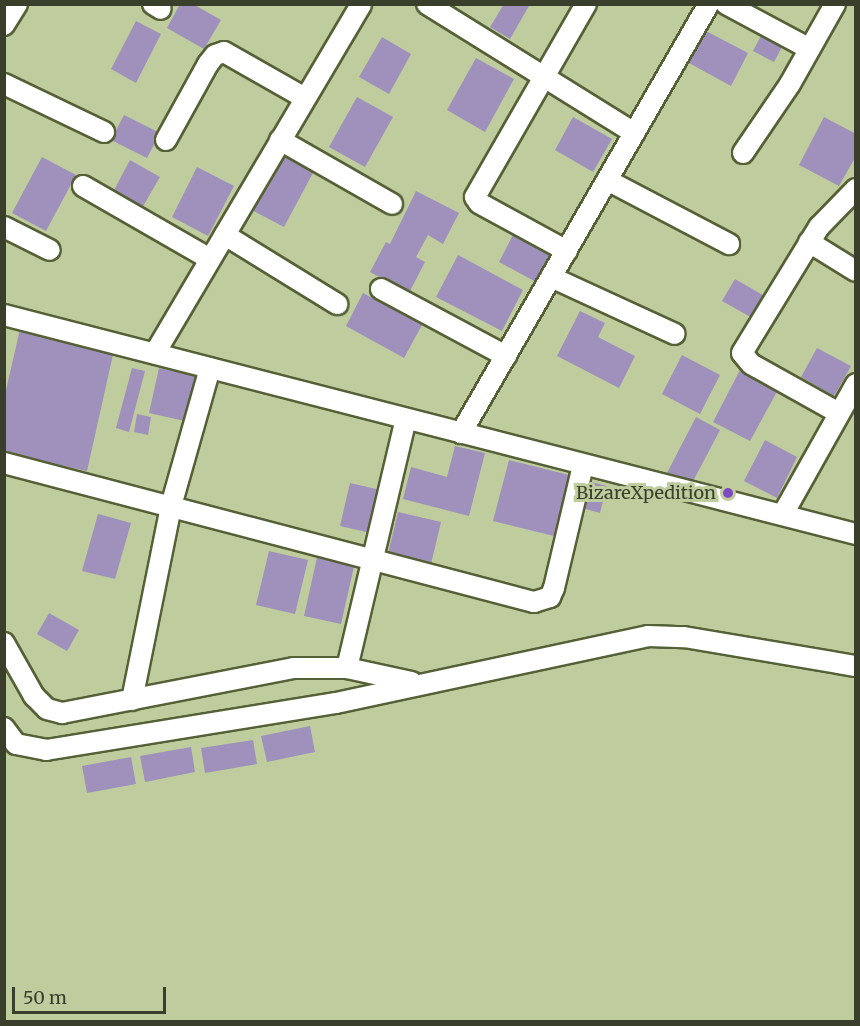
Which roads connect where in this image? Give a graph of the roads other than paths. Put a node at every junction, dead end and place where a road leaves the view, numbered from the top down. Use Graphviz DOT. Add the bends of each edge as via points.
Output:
graph roads {
  1 [pos="17,4"];
  2 [pos="360,4"];
  3 [pos="428,4"];
  4 [pos="586,4"];
  5 [pos="709,4"];
  6 [pos="726,4"];
  7 [pos="835,4"];
  8 [pos="4,25"];
  9 [pos="810,49"];
  10 [pos="543,76"];
  11 [pos="4,84"];
  12 [pos="305,98"];
  13 [pos="104,132"];
  14 [pos="634,133"];
  15 [pos="166,140"];
  16 [pos="280,140"];
  17 [pos="743,153"];
  18 [pos="607,180"];
  19 [pos="83,186"];
  20 [pos="855,189"];
  21 [pos="392,204"];
  22 [pos="4,227"];
  23 [pos="225,235"];
  24 [pos="809,242"];
  25 [pos="729,244"];
  26 [pos="50,250"];
  27 [pos="567,250"];
  28 [pos="210,259"];
  29 [pos="855,271"];
  30 [pos="552,277"];
  31 [pos="381,289"];
  32 [pos="337,304"];
  33 [pos="4,315"];
  34 [pos="675,334"];
  35 [pos="155,353"];
  36 [pos="506,356"];
  37 [pos="210,368"];
  38 [pos="855,384"];
  39 [pos="837,412"];
  40 [pos="406,419"];
  41 [pos="461,433"];
  42 [pos="4,463"];
  43 [pos="583,465"];
  44 [pos="171,506"];
  45 [pos="783,514"];
  46 [pos="855,534"];
  47 [pos="372,559"];
  48 [pos="4,643"];
  49 [pos="855,666"];
  50 [pos="347,668"];
  51 [pos="417,683"];
  52 [pos="132,700"];
  53 [pos="4,728"];
  1 -- 8 [label="street"];
  2 -- 12 [label="street"];
  3 -- 10 [label="street"];
  4 -- 10 [label="street"];
  5 -- 14 [label="street"];
  6 -- 9 [label="street"];
  7 -- 9 [label="street"];
  9 -- 17 [label="street"];
  10 -- 14 [label="street"];
  10 -- 27 [label="street" via="475,197"];
  11 -- 13 [label="street"];
  12 -- 15 [label="street" via="224,52 208,64"];
  12 -- 16 [label="street"];
  14 -- 18 [label="street"];
  16 -- 21 [label="street"];
  16 -- 23 [label="street"];
  18 -- 25 [label="street"];
  18 -- 27 [label="street"];
  19 -- 28 [label="street"];
  20 -- 24 [label="street"];
  22 -- 26 [label="street"];
  23 -- 28 [label="street"];
  23 -- 32 [label="street"];
  24 -- 29 [label="street"];
  24 -- 39 [label="street" via="742,353 743,359"];
  27 -- 30 [label="street"];
  28 -- 35 [label="street"];
  30 -- 34 [label="street"];
  30 -- 36 [label="street"];
  31 -- 36 [label="street"];
  33 -- 35 [label="street"];
  35 -- 37 [label="street"];
  36 -- 41 [label="street"];
  37 -- 40 [label="street"];
  37 -- 44 [label="street"];
  38 -- 39 [label="street"];
  39 -- 45 [label="street"];
  40 -- 41 [label="street"];
  40 -- 47 [label="street"];
  41 -- 43 [label="street"];
  42 -- 44 [label="street"];
  43 -- 45 [label="street"];
  43 -- 47 [label="street" via="554,588 542,602"];
  44 -- 47 [label="street"];
  44 -- 52 [label="street"];
  45 -- 46 [label="street"];
  47 -- 50 [label="street"];
  48 -- 52 [label="street" via="34,696 47,708 62,713"];
  49 -- 51 [label="street" via="666,635 622,640"];
  50 -- 51 [label="street"];
  50 -- 52 [label="street" via="294,668"];
  51 -- 53 [label="street" via="336,703 46,750 16,744"];
}
